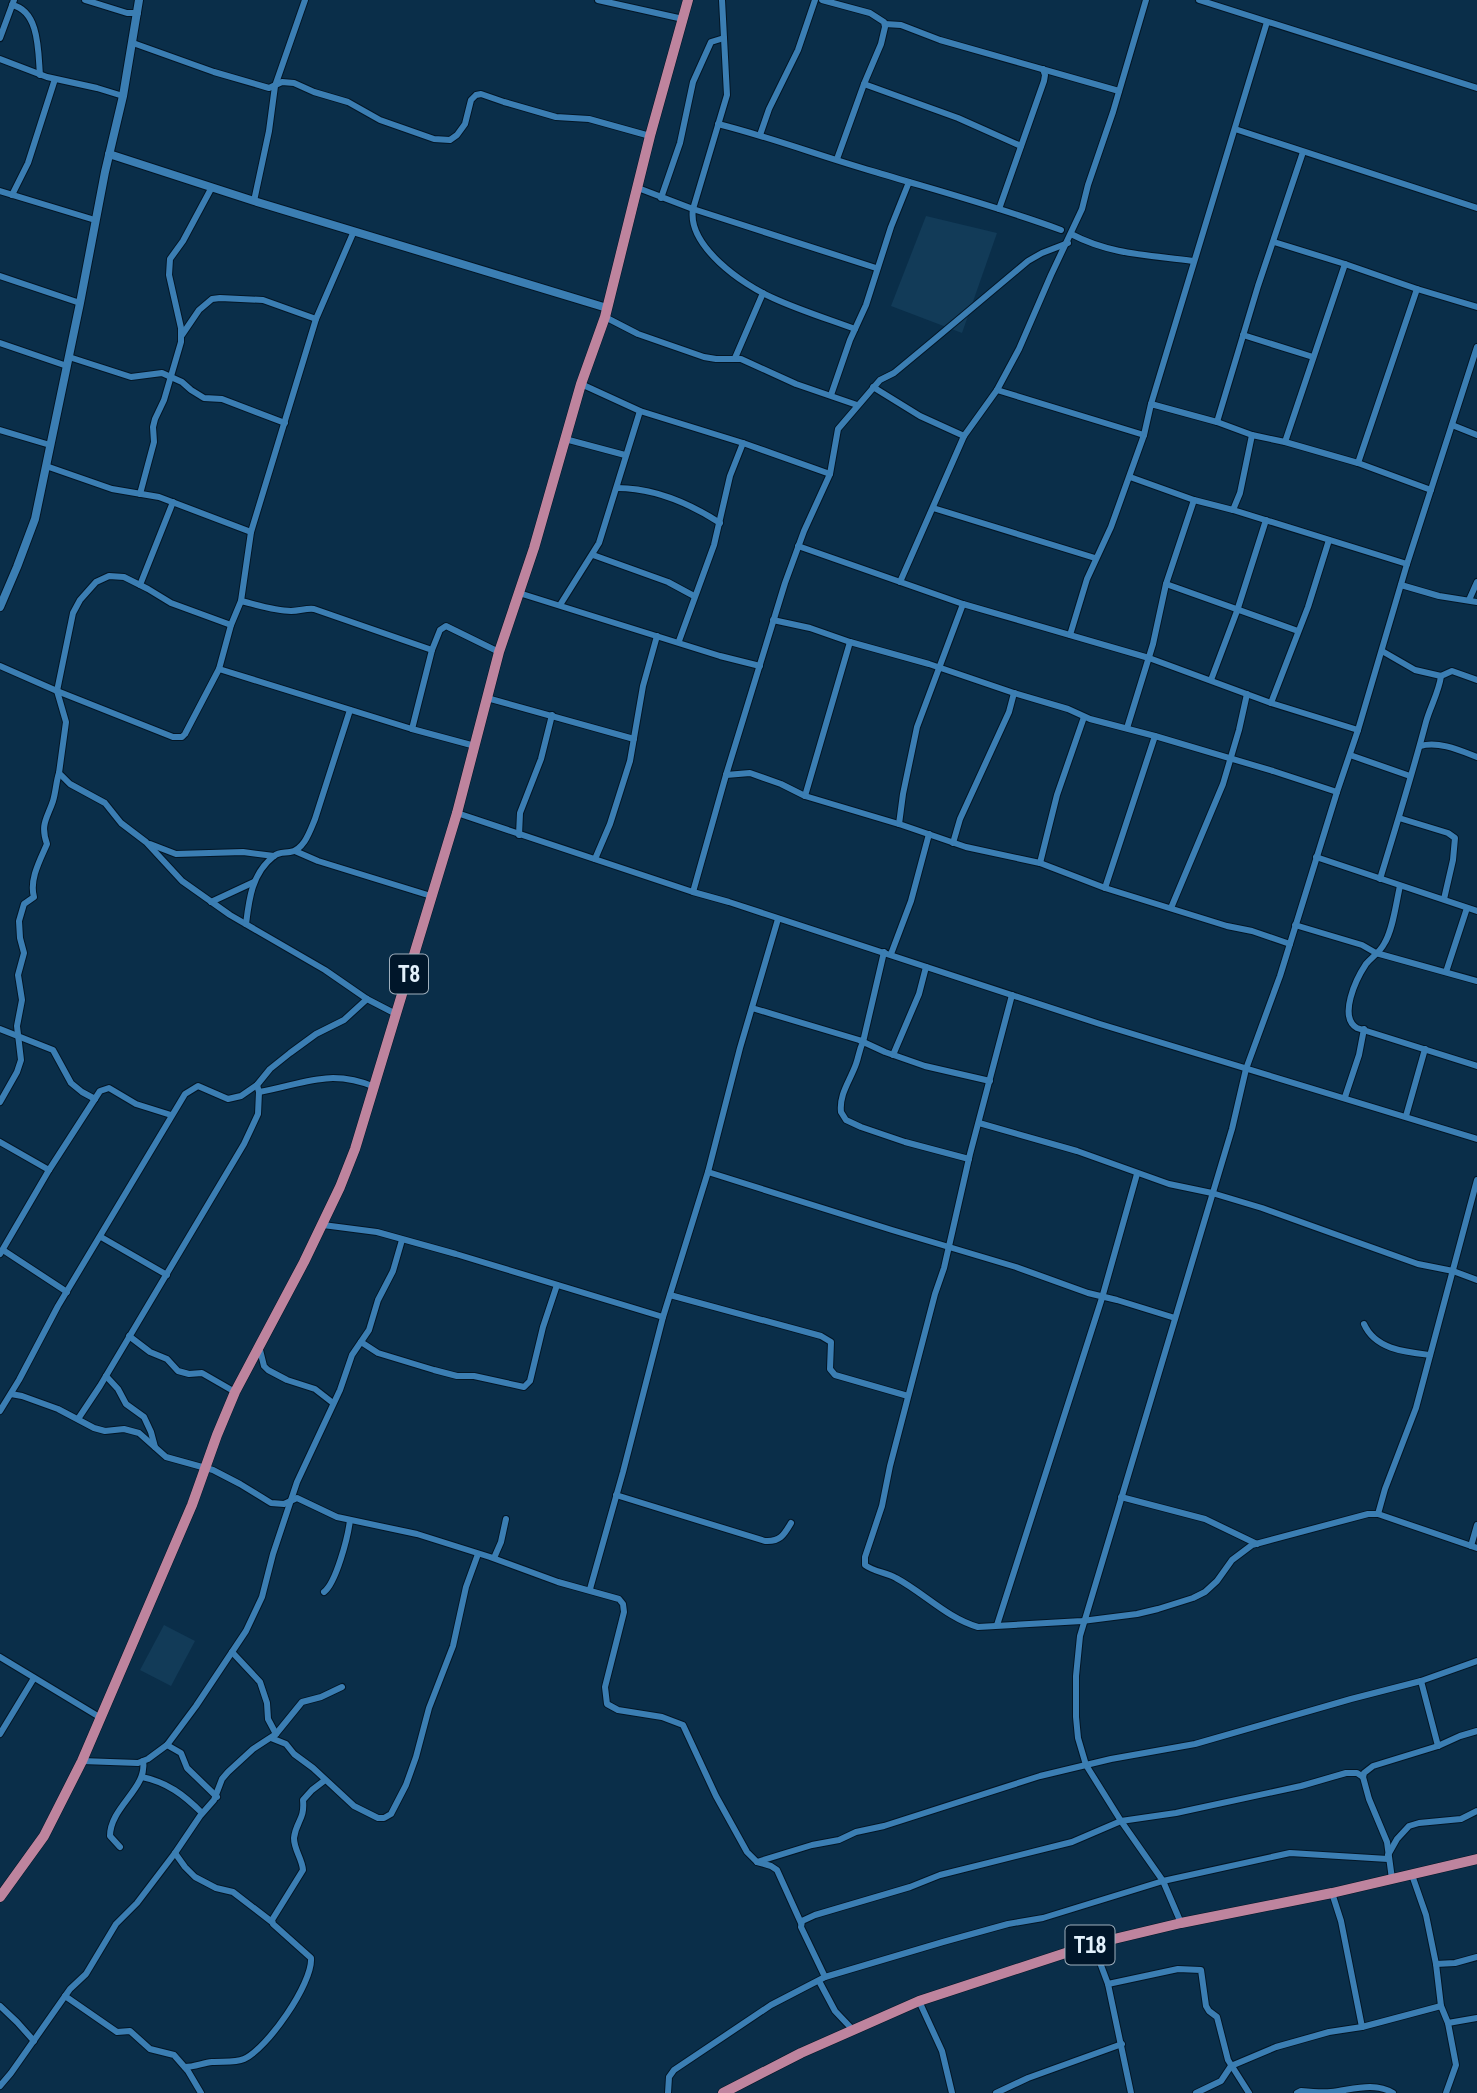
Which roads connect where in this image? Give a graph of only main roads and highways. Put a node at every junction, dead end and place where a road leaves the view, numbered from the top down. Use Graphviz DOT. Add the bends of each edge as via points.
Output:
graph roads {
  1 [pos="688,0"];
  2 [pos="1477,1859"];
  3 [pos="0,1897"];
  4 [pos="723,2093"];
  1 -- 3 [label="highway, T8" via="606,313 499,652 457,813 355,1149 323,1225 235,1392 192,1505 82,1761 44,1836"];
  2 -- 4 [label="highway, T18" via="1093,1944 919,2001"];
}
